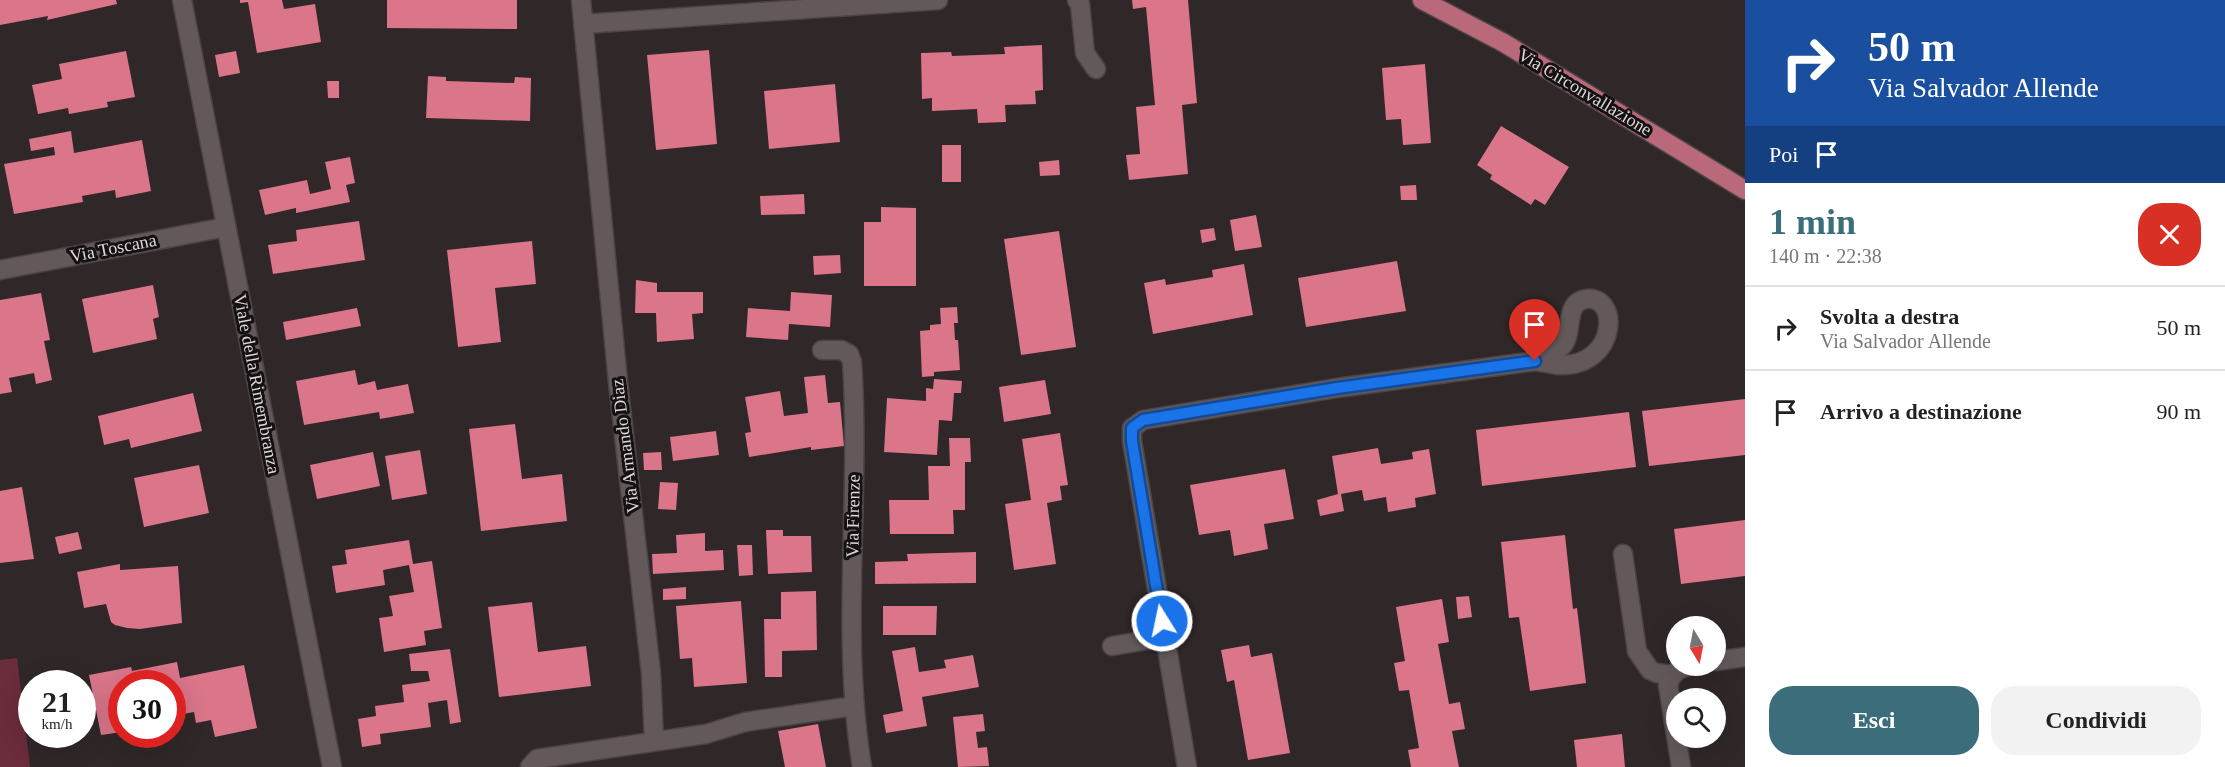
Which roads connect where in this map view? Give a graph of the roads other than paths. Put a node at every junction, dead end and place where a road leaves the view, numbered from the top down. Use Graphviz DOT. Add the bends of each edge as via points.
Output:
graph roads {
  1 [pos="182,0"];
  2 [pos="581,0"];
  3 [pos="938,0"];
  4 [pos="1077,0"];
  5 [pos="1422,0"];
  6 [pos="583,24"];
  7 [pos="1096,69"];
  8 [pos="1745,190"];
  9 [pos="226,227"];
  10 [pos="0,270"];
  11 [pos="822,350"];
  12 [pos="1535,361"];
  13 [pos="1623,554"];
  14 [pos="1165,638"];
  15 [pos="1112,646"];
  16 [pos="1745,657"];
  17 [pos="1726,660"];
  18 [pos="1666,675"];
  19 [pos="1672,676"];
  20 [pos="854,706"];
  21 [pos="654,741"];
  22 [pos="861,761"];
  23 [pos="332,767"];
  24 [pos="530,767"];
  25 [pos="1187,767"];
  26 [pos="1681,767"];
  1 -- 9 [label="street, Viale della Rimembranza"];
  2 -- 6 [label="street, Via Armando Diaz"];
  3 -- 6 [label="street"];
  4 -- 7 [label="street" via="1085,53"];
  5 -- 8 [label="main road, Via Circonvallazione" via="1504,43"];
  6 -- 21 [label="street, Via Armando Diaz" via="650,662"];
  9 -- 10 [label="street, Via Toscana"];
  9 -- 23 [label="street, Viale della Rimembranza"];
  11 -- 20 [label="street, Via Firenze" via="841,350 849,354 852,363"];
  12 -- 14 [label="street" via="1155,418 1132,428"];
  13 -- 18 [label="street" via="1637,651 1650,670"];
  14 -- 15 [label="street"];
  14 -- 25 [label="street"];
  16 -- 17 [label="street"];
  19 -- 26 [label="street" via="1668,685"];
  20 -- 21 [label="street"];
  20 -- 22 [label="street, Via Firenze"];
  21 -- 24 [label="street" via="537,759"];
}
